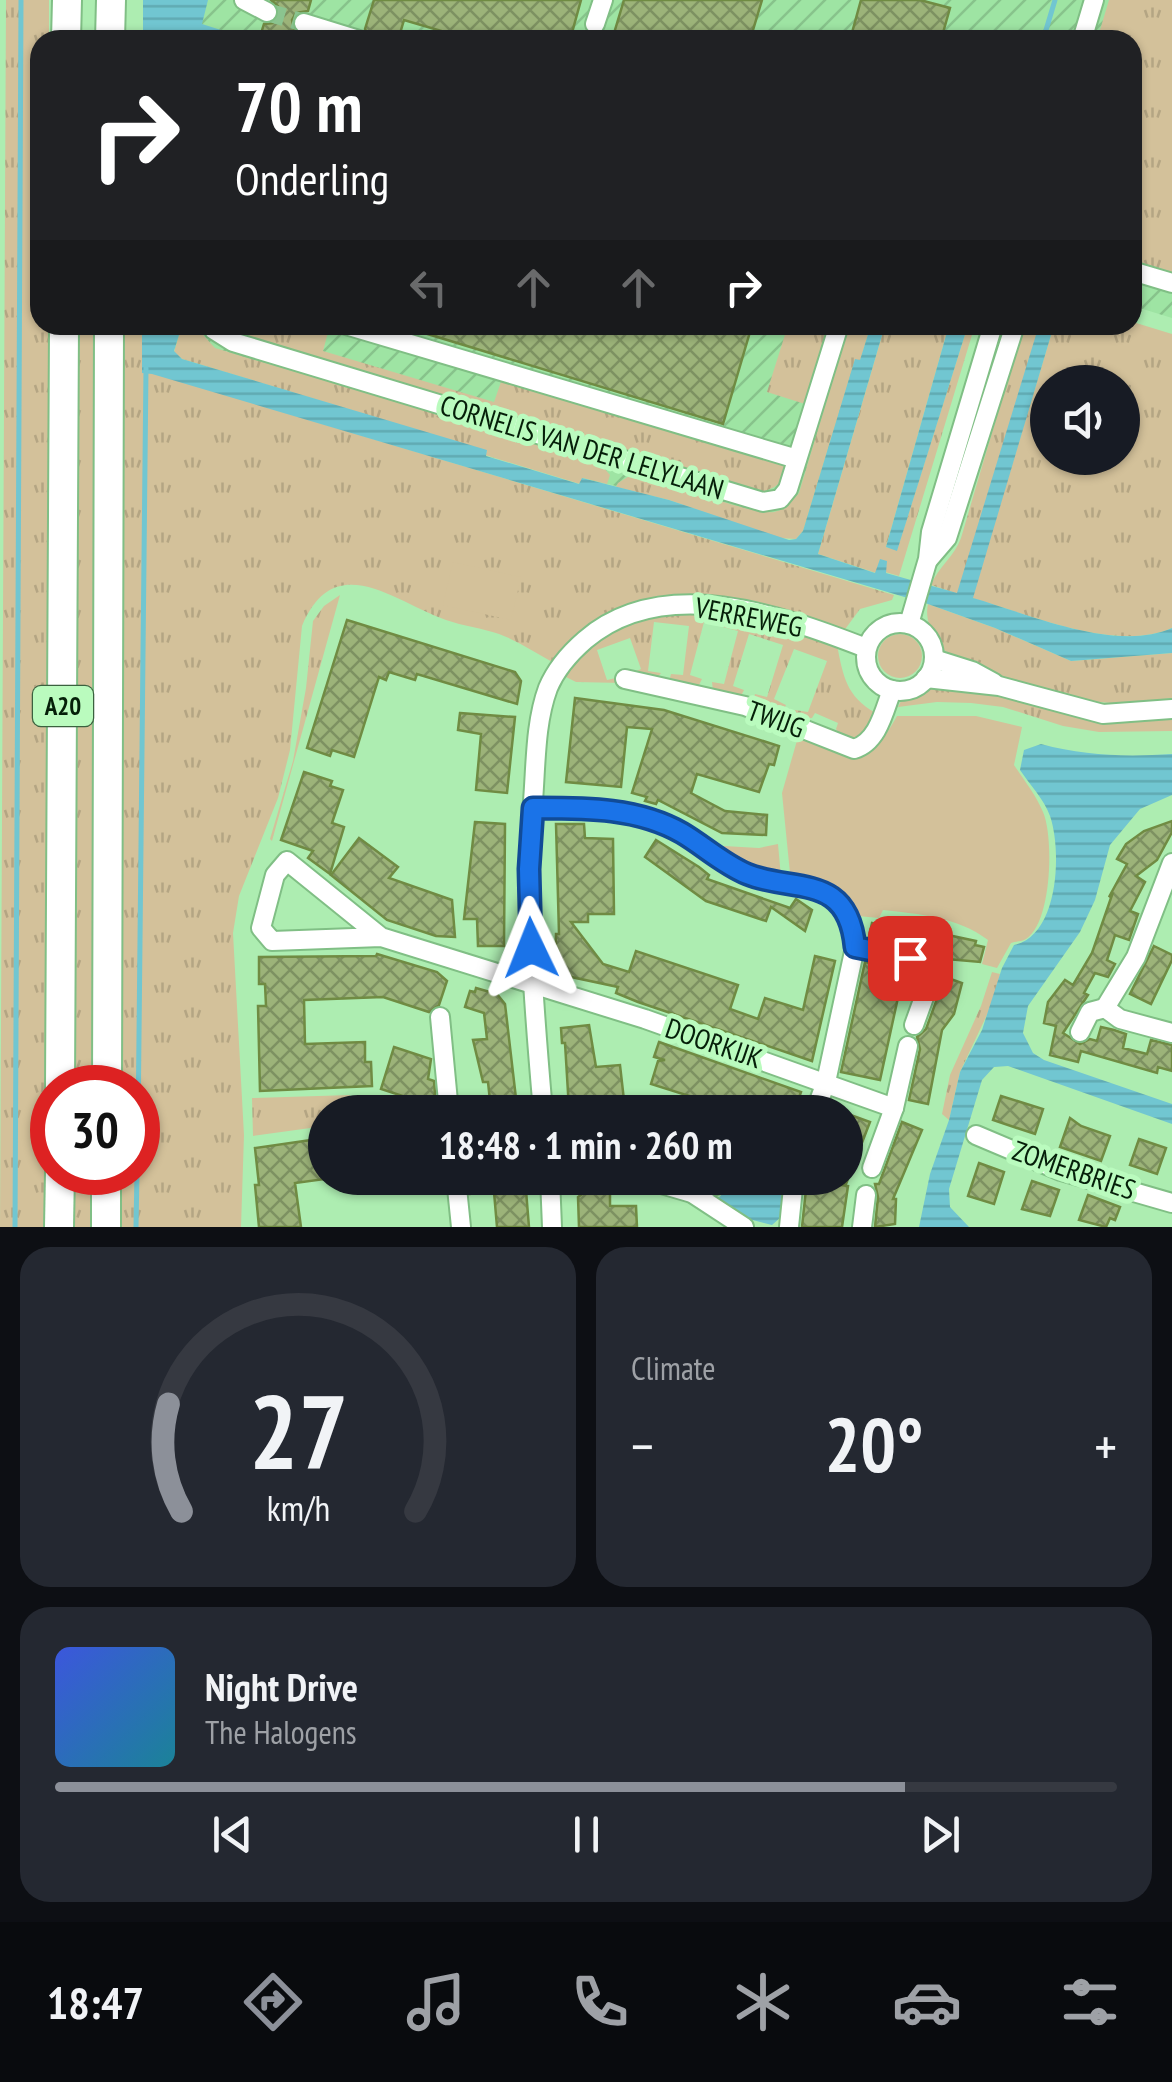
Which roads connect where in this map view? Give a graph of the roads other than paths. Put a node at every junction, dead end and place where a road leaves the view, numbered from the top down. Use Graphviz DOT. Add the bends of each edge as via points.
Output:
graph roads {
  1 [pos="66,0"];
  2 [pos="110,0"];
  3 [pos="244,0"];
  4 [pos="603,0"];
  5 [pos="1094,0"];
  6 [pos="267,12"];
  7 [pos="304,24"];
  8 [pos="595,24"];
  9 [pos="66,30"];
  10 [pos="110,30"];
  11 [pos="325,30"];
  12 [pos="1085,30"];
  13 [pos="1142,274"];
  14 [pos="1172,283"];
  15 [pos="64,335"];
  16 [pos="109,335"];
  17 [pos="222,335"];
  18 [pos="380,335"];
  19 [pos="836,335"];
  20 [pos="990,335"];
  21 [pos="1011,335"];
  22 [pos="797,458"];
  23 [pos="926,568"];
  24 [pos="912,615"];
  25 [pos="866,648"];
  26 [pos="934,659"];
  27 [pos="926,678"];
  28 [pos="626,679"];
  29 [pos="999,686"];
  30 [pos="892,690"];
  31 [pos="1172,709"];
  32 [pos="533,808"];
  33 [pos="1172,863"];
  34 [pos="381,936"];
  35 [pos="855,947"];
  36 [pos="532,986"];
  37 [pos="1105,1008"];
  38 [pos="440,1017"];
  39 [pos="914,1025"];
  40 [pos="1080,1032"];
  41 [pos="1172,1033"];
  42 [pos="908,1046"];
  43 [pos="60,1065"];
  44 [pos="107,1065"];
  45 [pos="826,1082"];
  46 [pos="447,1095"];
  47 [pos="542,1095"];
  48 [pos="821,1095"];
  49 [pos="894,1108"];
  50 [pos="976,1135"];
  51 [pos="872,1168"];
  52 [pos="60,1195"];
  53 [pos="106,1195"];
  54 [pos="458,1195"];
  55 [pos="551,1195"];
  56 [pos="695,1195"];
  57 [pos="793,1195"];
  58 [pos="866,1195"];
  59 [pos="1172,1203"];
  60 [pos="60,1227"];
  61 [pos="106,1227"];
  62 [pos="461,1227"];
  63 [pos="552,1227"];
  64 [pos="744,1227"];
  65 [pos="790,1227"];
  66 [pos="862,1227"];
  1 -- 9 [label="highway"];
  2 -- 10 [label="highway"];
  3 -- 6 [label="street"];
  4 -- 8 [label="street"];
  5 -- 12 [label="street"];
  7 -- 11 [label="street"];
  13 -- 14 [label="street"];
  15 -- 43 [label="highway, A20"];
  16 -- 44 [label="highway, A20"];
  17 -- 22 [label="street, CORNELIS VAN DER LELYLAAN" via="763,502 780,499"];
  18 -- 22 [label="street"];
  19 -- 22 [label="street, CORNELIS VAN DER LELYLAAN"];
  20 -- 23 [label="street"];
  21 -- 23 [label="street" via="947,538"];
  23 -- 24 [label="street"];
  24 -- 25 [label="street" via="883,627"];
  24 -- 26 [label="street"];
  25 -- 30 [label="street" via="870,674"];
  25 -- 32 [label="street, VERREWEG" via="704,604 639,608 619,616 577,647 549,687"];
  26 -- 27 [label="street"];
  26 -- 29 [label="street"];
  27 -- 29 [label="street"];
  27 -- 30 [label="street" via="908,690"];
  28 -- 30 [label="street, TWIJG" via="745,706 854,748 871,738"];
  29 -- 31 [label="street" via="1102,714"];
  32 -- 35 [label="street" via="630,814 679,832 750,876 810,886 842,908"];
  32 -- 36 [label="street, VERREWEG"];
  33 -- 37 [label="street" via="1136,957"];
  34 -- 34 [label="street" via="272,941 261,928 274,875 287,861"];
  34 -- 36 [label="street, DOORKIJK"];
  35 -- 39 [label="street" via="936,964"];
  35 -- 45 [label="street"];
  36 -- 45 [label="street, DOORKIJK"];
  36 -- 47 [label="street, VERREWEG"];
  37 -- 40 [label="street" via="1090,1012"];
  37 -- 41 [label="street" via="1120,1019"];
  38 -- 46 [label="street"];
  42 -- 49 [label="street"];
  45 -- 48 [label="street"];
  45 -- 49 [label="street, DOORKIJK"];
  49 -- 51 [label="street"];
  50 -- 59 [label="street, ZOMERBRIES" via="1061,1171"];
  52 -- 60 [label="highway"];
  53 -- 61 [label="highway"];
  54 -- 62 [label="street"];
  55 -- 63 [label="street"];
  56 -- 64 [label="street"];
  57 -- 65 [label="street"];
  58 -- 66 [label="street"];
}
